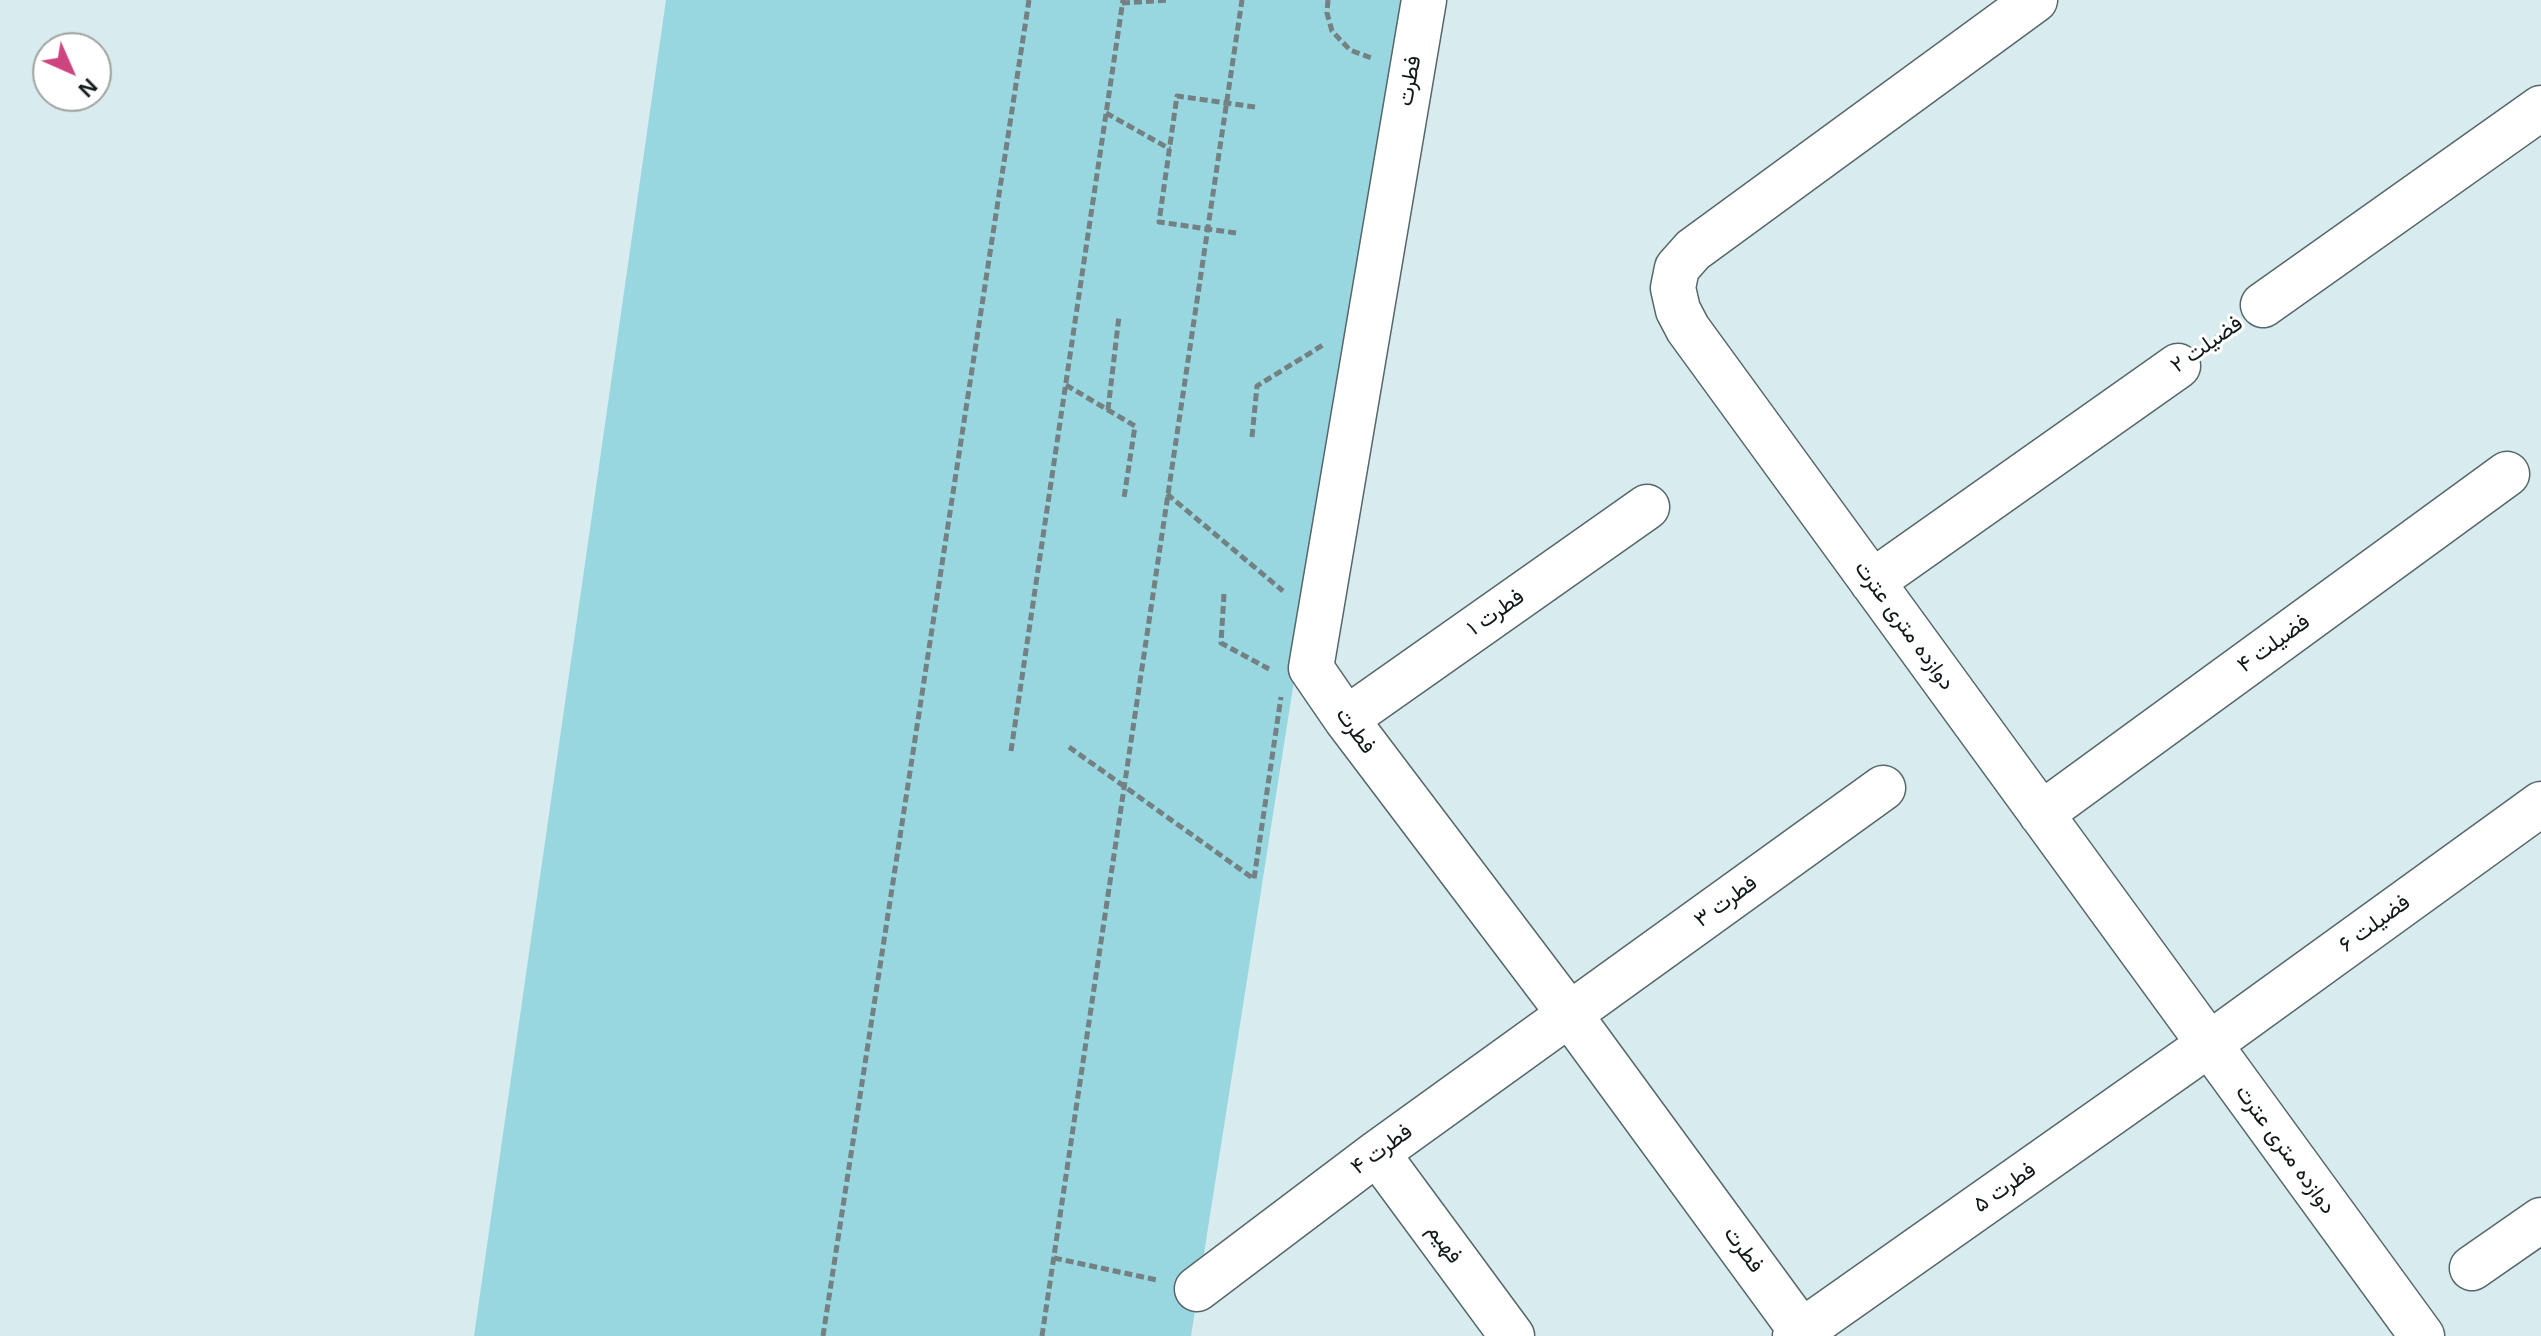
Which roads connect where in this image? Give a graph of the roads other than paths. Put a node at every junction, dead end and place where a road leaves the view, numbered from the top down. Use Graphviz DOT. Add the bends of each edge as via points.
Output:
graph roads {
  1 [pos="1424,0"];
  2 [pos="2035,0"];
  3 [pos="2541,108"];
  4 [pos="2263,305"];
  5 [pos="2178,366"];
  6 [pos="2507,474"];
  7 [pos="1647,507"];
  8 [pos="1872,582"];
  9 [pos="1346,719"];
  10 [pos="1883,788"];
  11 [pos="2541,804"];
  12 [pos="2041,814"];
  13 [pos="1570,1015"];
  14 [pos="2208,1045"];
  15 [pos="1377,1153"];
  16 [pos="2541,1220"];
  17 [pos="2472,1268"];
  18 [pos="1197,1289"];
  19 [pos="1801,1334"];
  20 [pos="1512,1336"];
  21 [pos="2422,1336"];
  1 -- 9 [label="street, فطرت" via="1311,668"];
  2 -- 8 [label="street, دوازده متری عترت" via="1693,250 1677,268 1673,288 1688,329"];
  3 -- 4 [label="street, فضیلت ۲"];
  5 -- 8 [label="street, فضیلت ۲"];
  6 -- 12 [label="street, فضیلت ۴"];
  7 -- 9 [label="street, فطرت ۱"];
  8 -- 12 [label="street, دوازده متری عترت"];
  9 -- 13 [label="street, فطرت"];
  10 -- 13 [label="street, فطرت ۳"];
  11 -- 14 [label="street, فضیلت ۶"];
  12 -- 14 [label="street, دوازده متری عترت"];
  13 -- 15 [label="street, فطرت ۴"];
  13 -- 19 [label="street, فطرت"];
  14 -- 19 [label="street, فطرت ۵"];
  14 -- 21 [label="street, دوازده متری عترت"];
  15 -- 18 [label="street, فطرت ۴"];
  15 -- 20 [label="street, فهیم"];
  16 -- 17 [label="street"];
}
